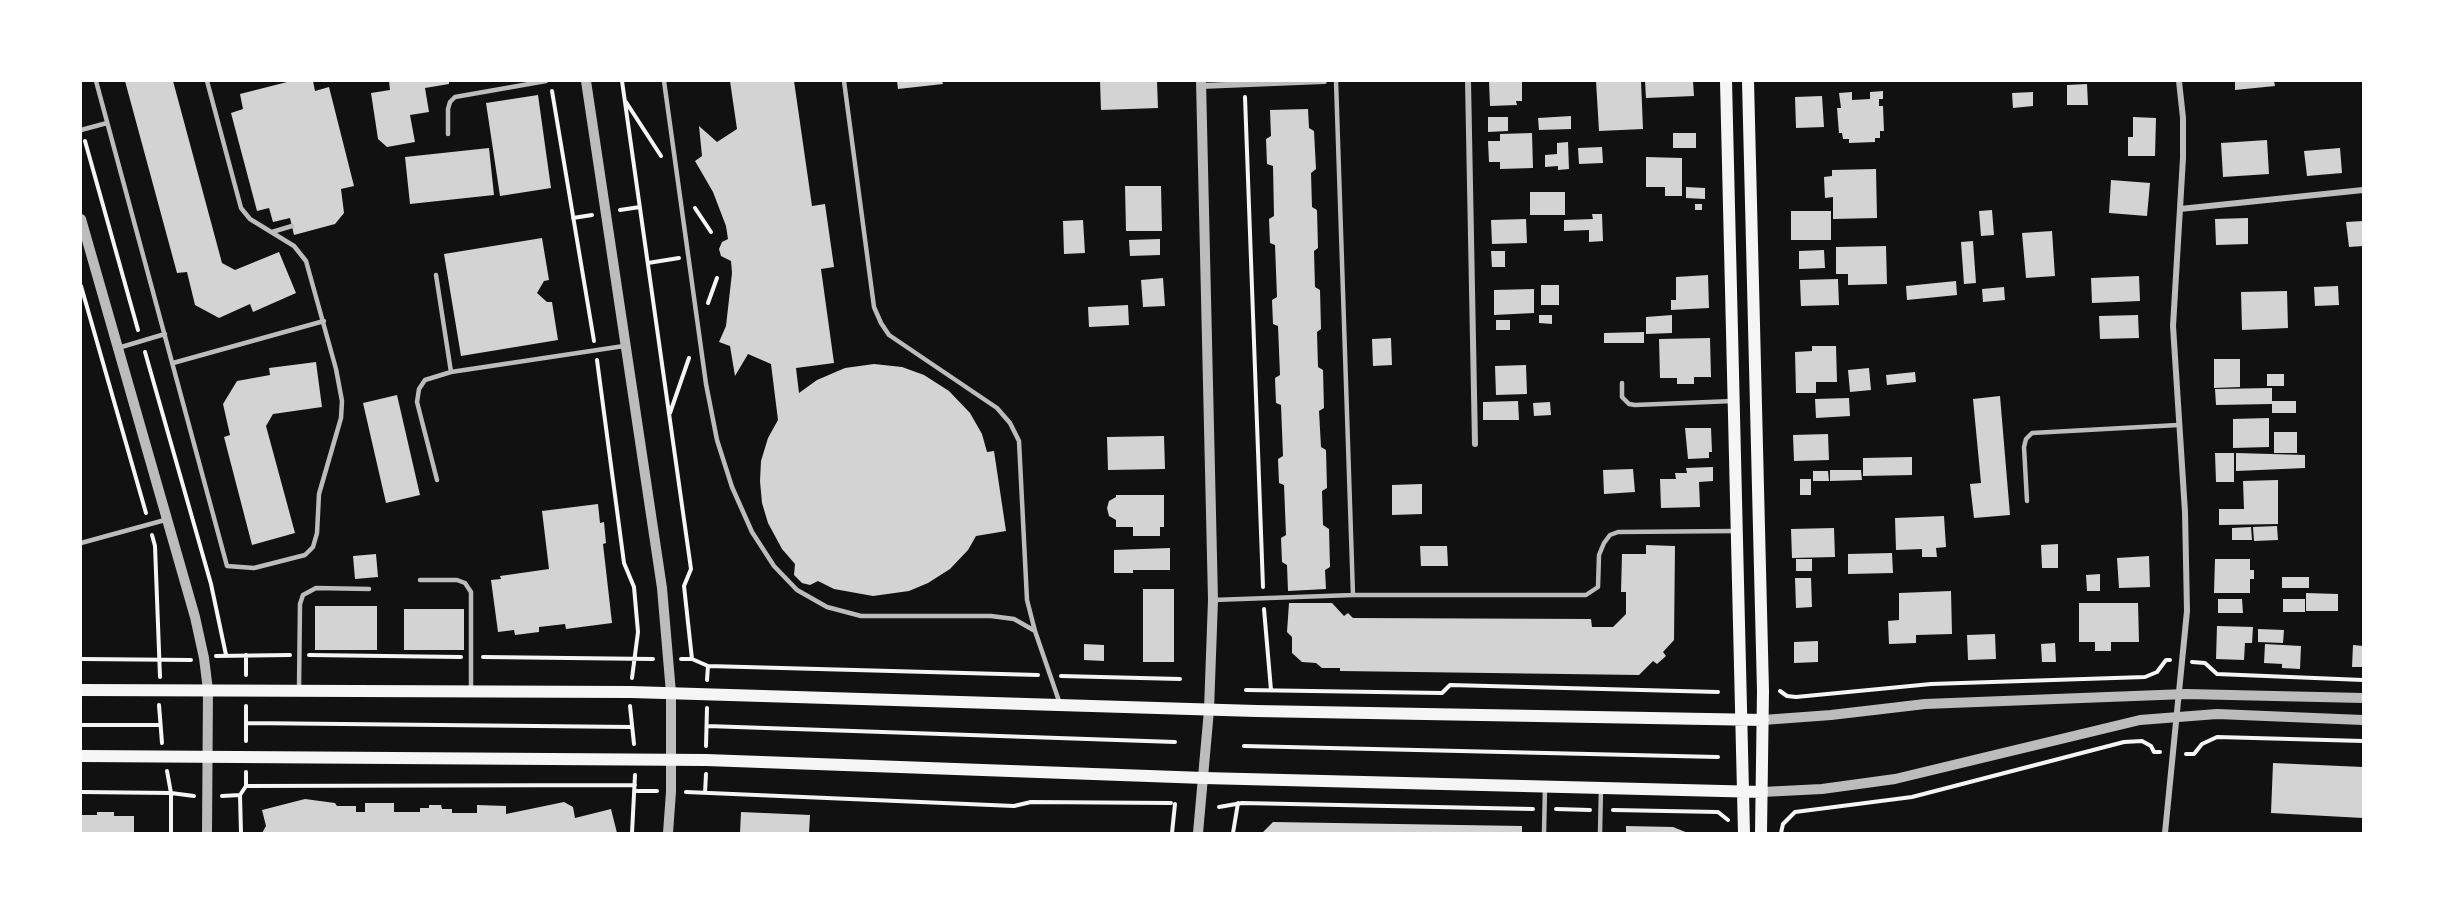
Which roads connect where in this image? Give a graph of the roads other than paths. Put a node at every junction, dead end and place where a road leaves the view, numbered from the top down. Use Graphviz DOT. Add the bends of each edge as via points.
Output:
graph roads {
  1 [pos="96,81"];
  2 [pos="207,81"];
  3 [pos="548,81"];
  4 [pos="586,81"];
  5 [pos="664,81"];
  6 [pos="844,81"];
  7 [pos="1324,81"];
  8 [pos="1336,81"];
  9 [pos="1468,81"];
  10 [pos="1726,81"];
  11 [pos="1748,81"];
  12 [pos="2179,81"];
  13 [pos="1201,84"];
  14 [pos="106,123"];
  15 [pos="81,130"];
  16 [pos="448,134"];
  17 [pos="2363,190"];
  18 [pos="2180,209"];
  19 [pos="81,219"];
  20 [pos="292,226"];
  21 [pos="272,232"];
  22 [pos="436,275"];
  23 [pos="324,321"];
  24 [pos="165,334"];
  25 [pos="627,346"];
  26 [pos="118,348"];
  27 [pos="173,363"];
  28 [pos="451,372"];
  29 [pos="1622,383"];
  30 [pos="1733,401"];
  31 [pos="2178,425"];
  32 [pos="1475,444"];
  33 [pos="437,480"];
  34 [pos="2027,501"];
  35 [pos="166,520"];
  36 [pos="1735,531"];
  37 [pos="81,543"];
  38 [pos="420,580"];
  39 [pos="369,589"];
  40 [pos="1353,596"];
  41 [pos="1213,600"];
  42 [pos="1035,631"];
  43 [pos="81,690"];
  44 [pos="208,690"];
  45 [pos="299,690"];
  46 [pos="471,691"];
  47 [pos="671,693"];
  48 [pos="2180,694"];
  49 [pos="2363,698"];
  50 [pos="1060,705"];
  51 [pos="1209,710"];
  52 [pos="2178,717"];
  53 [pos="1740,720"];
  54 [pos="1763,720"];
  55 [pos="2363,720"];
  56 [pos="81,756"];
  57 [pos="208,757"];
  58 [pos="672,760"];
  59 [pos="1204,778"];
  60 [pos="1545,787"];
  61 [pos="1601,788"];
  62 [pos="1743,792"];
  63 [pos="1762,792"];
  64 [pos="207,833"];
  65 [pos="668,833"];
  66 [pos="1198,833"];
  67 [pos="1544,833"];
  68 [pos="1600,833"];
  69 [pos="1743,833"];
  70 [pos="1761,833"];
  71 [pos="2165,833"];
  1 -- 14 [label="lane"];
  2 -- 21 [label="lane" via="241,208 250,219"];
  3 -- 16 [label="lane" via="455,97 448,109"];
  4 -- 25 [label="street"];
  5 -- 42 [label="lane" via="717,440 748,523 774,566 797,590 827,607 861,616 991,616 1014,619"];
  6 -- 42 [label="lane" via="874,307 880,323 889,335 997,408 1019,441 1028,600"];
  7 -- 13 [label="street"];
  8 -- 40 [label="lane"];
  9 -- 32 [label="street"];
  10 -- 30 [label="main road"];
  11 -- 54 [label="main road"];
  12 -- 18 [label="street" via="2183,138"];
  13 -- 41 [label="street"];
  14 -- 15 [label="lane"];
  14 -- 24 [label="lane"];
  17 -- 18 [label="street"];
  18 -- 31 [label="street" via="2173,326"];
  19 -- 26 [label="street"];
  20 -- 21 [label="lane"];
  21 -- 23 [label="lane" via="294,246 306,261"];
  22 -- 28 [label="lane"];
  23 -- 27 [label="lane"];
  23 -- 27 [label="lane" via="341,389 341,418 319,494 317,533 313,547 305,555 254,568 227,566"];
  24 -- 26 [label="lane"];
  24 -- 27 [label="lane"];
  25 -- 28 [label="lane"];
  25 -- 47 [label="street" via="662,588"];
  26 -- 35 [label="street"];
  28 -- 33 [label="lane" via="425,380 417,402"];
  29 -- 30 [label="lane" via="1622,397 1635,405"];
  30 -- 36 [label="main road"];
  31 -- 34 [label="lane" via="2032,433 2024,447"];
  31 -- 48 [label="street" via="2187,566"];
  35 -- 37 [label="lane"];
  35 -- 44 [label="street" via="200,640"];
  36 -- 40 [label="lane" via="1610,535 1599,555 1598,587 1586,595"];
  36 -- 53 [label="main road"];
  38 -- 46 [label="lane" via="457,580 471,592"];
  39 -- 45 [label="lane" via="316,588 303,595"];
  40 -- 41 [label="lane"];
  41 -- 51 [label="street"];
  42 -- 50 [label="lane"];
  43 -- 44 [label="main road"];
  44 -- 45 [label="main road"];
  44 -- 57 [label="street"];
  45 -- 46 [label="main road"];
  46 -- 47 [label="main road"];
  47 -- 50 [label="main road"];
  47 -- 58 [label="street"];
  48 -- 49 [label="street"];
  48 -- 52 [label="street"];
  48 -- 54 [label="street" via="1925,704"];
  50 -- 51 [label="main road"];
  51 -- 53 [label="main road"];
  51 -- 59 [label="street"];
  52 -- 55 [label="street" via="2217,714"];
  52 -- 63 [label="street" via="2112,726 1895,779"];
  52 -- 71 [label="street"];
  53 -- 54 [label="main road"];
  53 -- 62 [label="main road"];
  54 -- 63 [label="main road"];
  56 -- 57 [label="main road"];
  57 -- 58 [label="main road"];
  57 -- 64 [label="street"];
  58 -- 59 [label="main road"];
  58 -- 65 [label="street"];
  59 -- 60 [label="main road"];
  59 -- 66 [label="street"];
  60 -- 61 [label="main road"];
  60 -- 67 [label="lane"];
  61 -- 62 [label="main road"];
  61 -- 68 [label="lane"];
  62 -- 63 [label="main road"];
  62 -- 69 [label="main road"];
  63 -- 70 [label="main road"];
}
